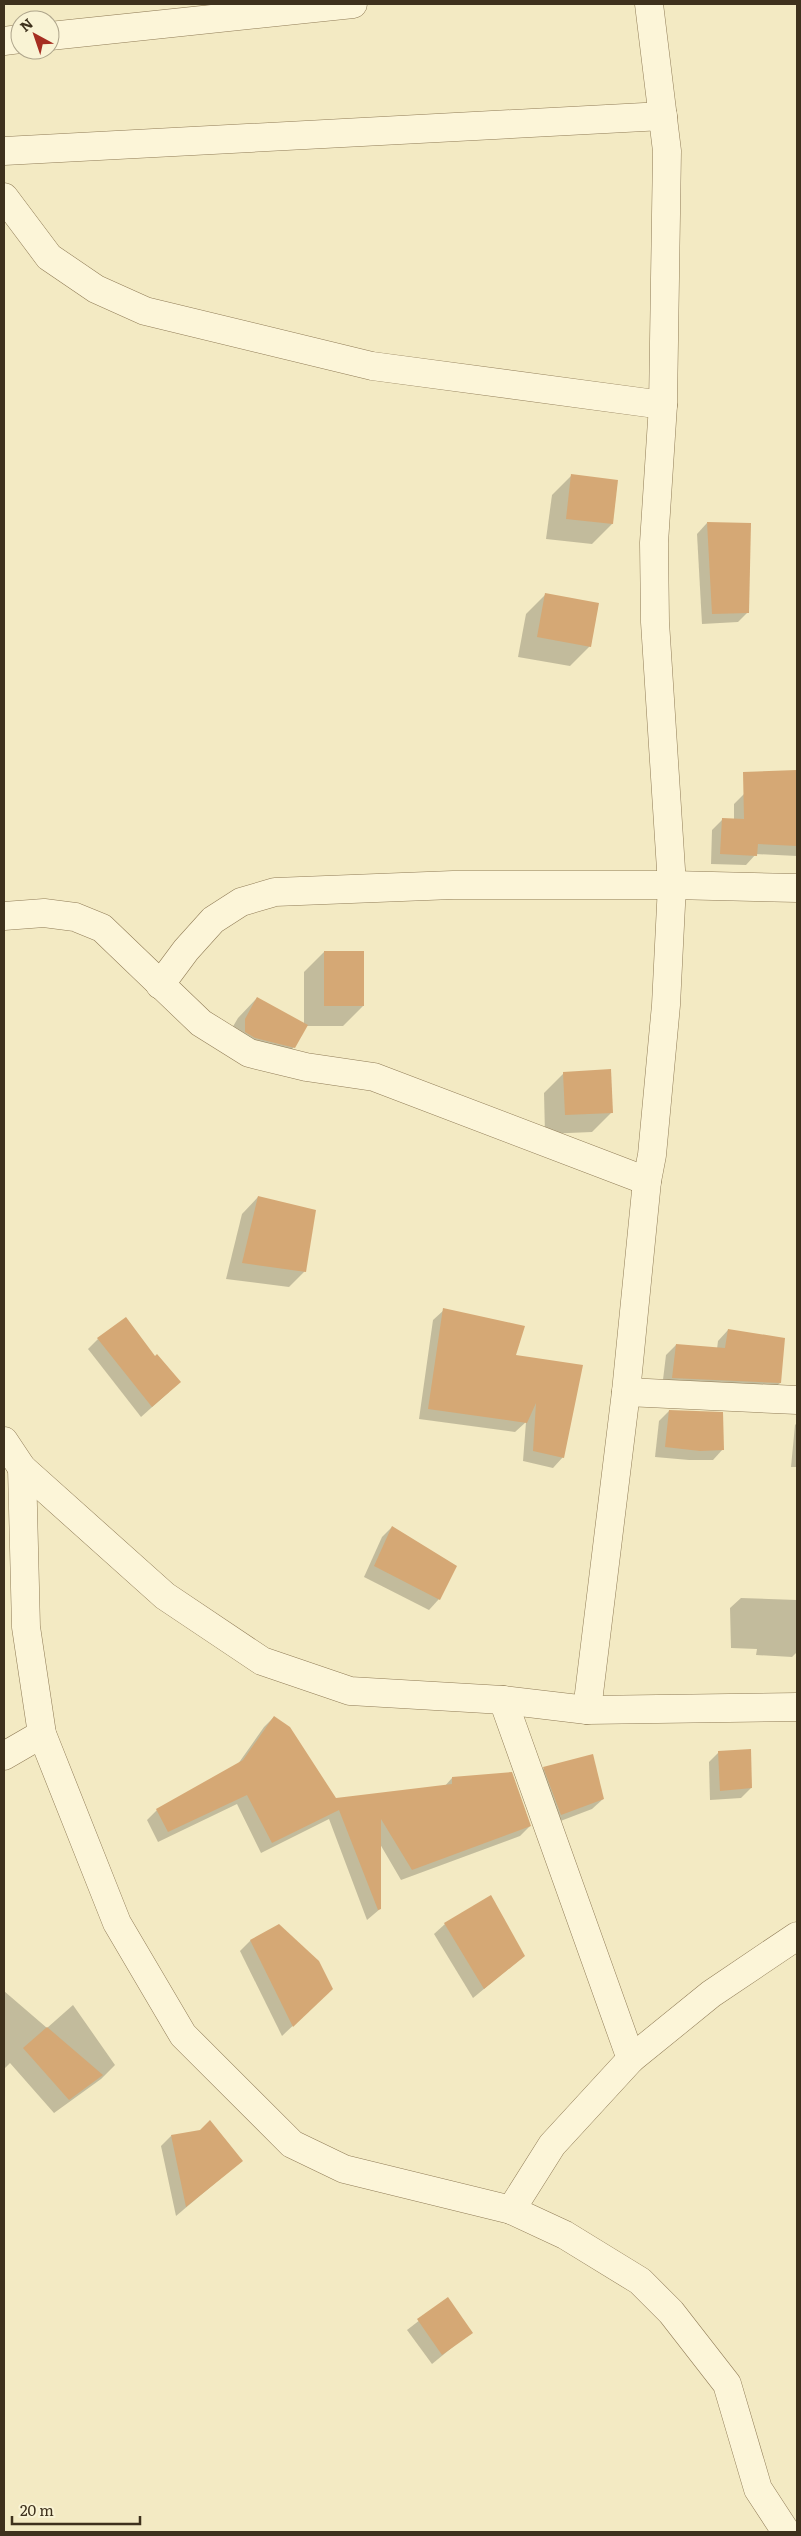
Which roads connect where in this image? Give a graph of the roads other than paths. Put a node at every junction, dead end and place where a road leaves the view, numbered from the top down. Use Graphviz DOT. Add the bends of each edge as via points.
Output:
graph roads {
  1 [pos="353,4"];
  2 [pos="649,4"];
  3 [pos="60,35"];
  4 [pos="662,116"];
  5 [pos="4,151"];
  6 [pos="4,198"];
  7 [pos="663,405"];
  8 [pos="672,884"];
  9 [pos="797,888"];
  10 [pos="4,916"];
  11 [pos="160,985"];
  12 [pos="647,1182"];
  13 [pos="626,1392"];
  14 [pos="797,1400"];
  15 [pos="4,1441"];
  16 [pos="22,1468"];
  17 [pos="504,1700"];
  18 [pos="797,1707"];
  19 [pos="587,1710"];
  20 [pos="42,1734"];
  21 [pos="4,1756"];
  22 [pos="797,1936"];
  23 [pos="631,2059"];
  24 [pos="511,2210"];
  25 [pos="786,2532"];
  1 -- 3 [label="street"];
  2 -- 4 [label="street"];
  4 -- 5 [label="street"];
  4 -- 7 [label="street" via="667,151"];
  6 -- 7 [label="street" via="49,257 96,289 145,311 372,366"];
  7 -- 8 [label="street" via="654,563"];
  8 -- 9 [label="street"];
  8 -- 11 [label="street" via="453,885 275,892 241,902 213,920"];
  8 -- 12 [label="street" via="666,1005"];
  10 -- 11 [label="street" via="44,912 75,917 102,928"];
  11 -- 12 [label="street" via="201,1023 249,1053 306,1067 374,1077"];
  12 -- 13 [label="street"];
  13 -- 14 [label="street"];
  13 -- 19 [label="street"];
  15 -- 16 [label="street"];
  16 -- 17 [label="street" via="165,1596 262,1661 350,1691"];
  16 -- 20 [label="street" via="26,1627"];
  17 -- 19 [label="street"];
  17 -- 23 [label="street"];
  18 -- 19 [label="street"];
  20 -- 21 [label="street"];
  20 -- 24 [label="street" via="117,1923 184,2035 292,2144 344,2169"];
  22 -- 23 [label="street" via="711,1994"];
  23 -- 24 [label="street" via="552,2145"];
  24 -- 25 [label="street" via="565,2235 608,2260 640,2282 671,2312 727,2384 758,2489"];
}
